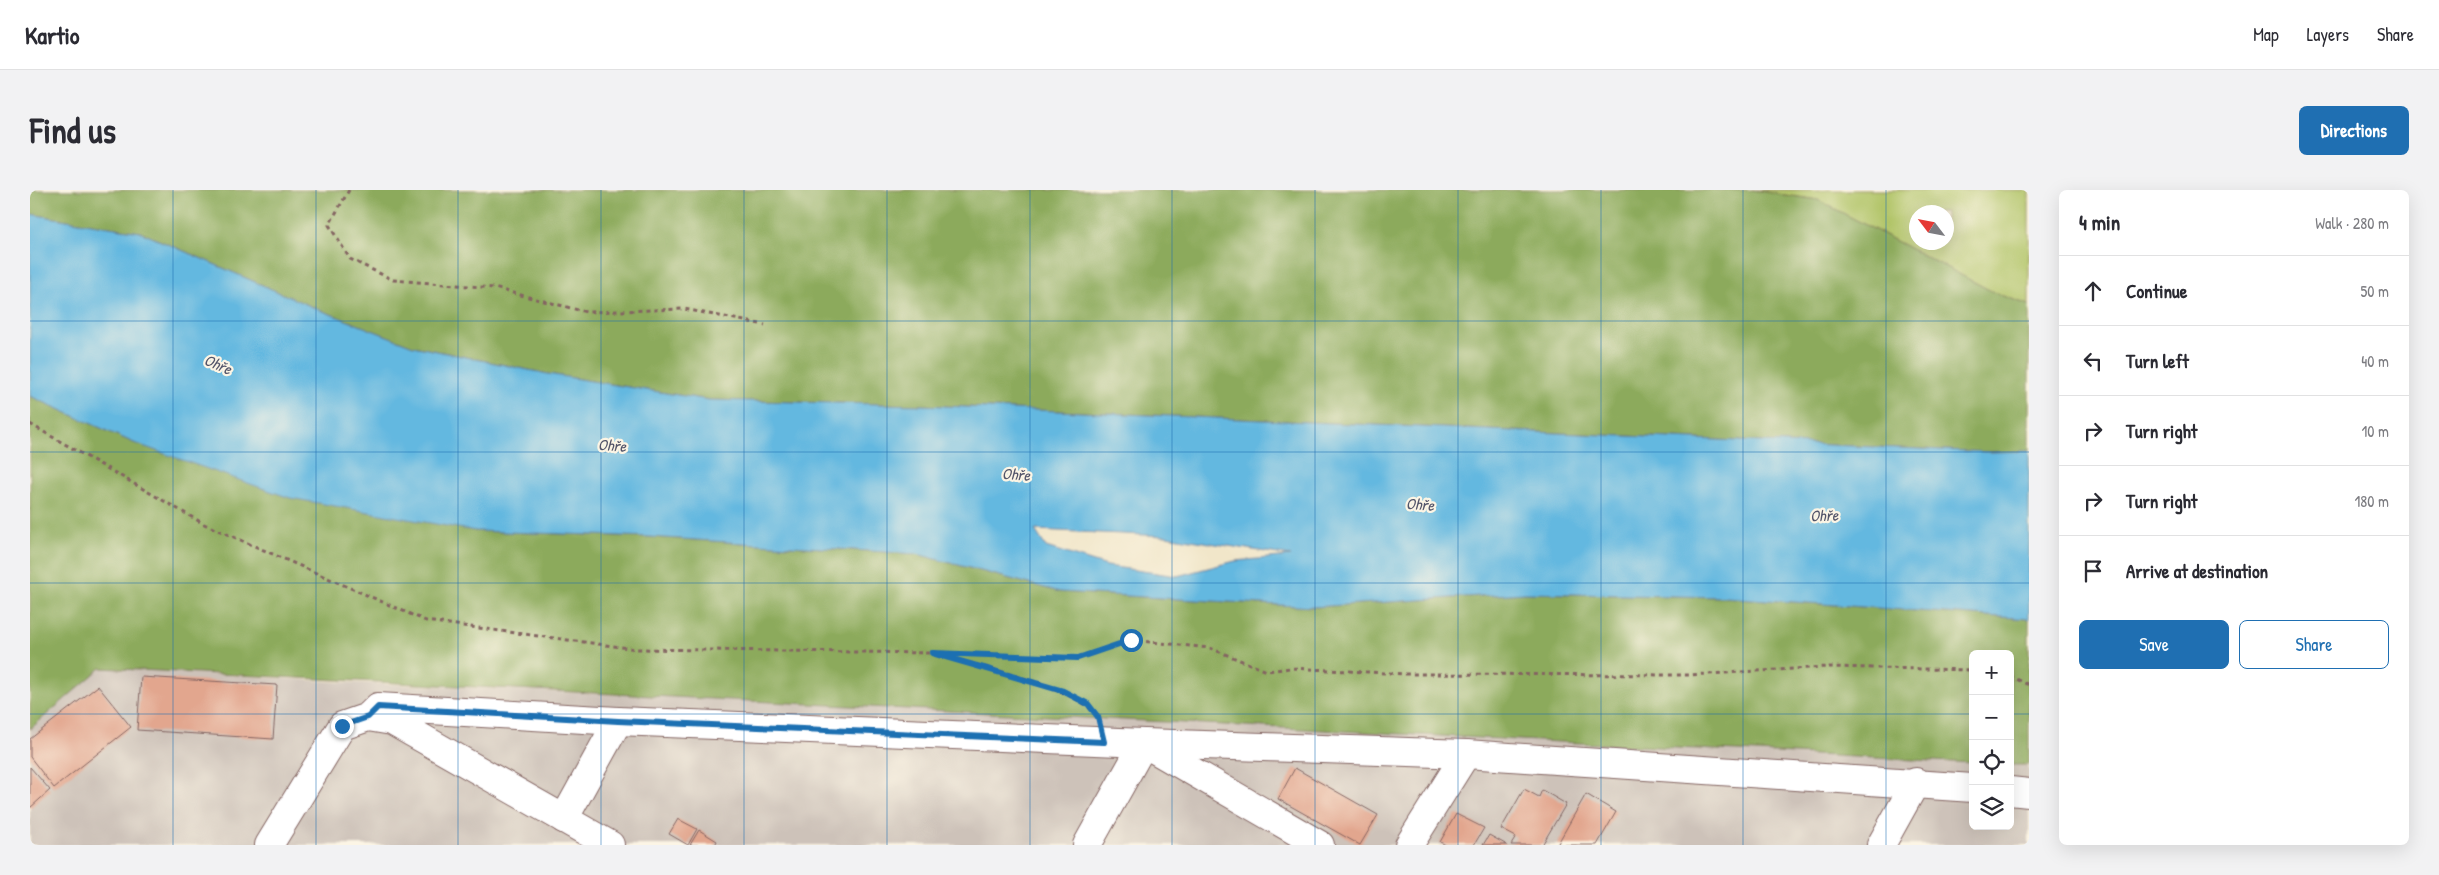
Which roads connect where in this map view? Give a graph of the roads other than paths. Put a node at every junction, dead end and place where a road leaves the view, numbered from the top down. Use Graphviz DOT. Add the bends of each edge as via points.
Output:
graph roads {
  1 [pos="368,717"];
  2 [pos="618,721"];
  3 [pos="1144,743"];
  4 [pos="1466,754"];
  5 [pos="1916,782"];
  6 [pos="1969,788"];
  7 [pos="2014,791"];
  8 [pos="2029,793"];
  9 [pos="564,819"];
  10 [pos="269,845"];
  11 [pos="610,845"];
  12 [pos="1087,845"];
  13 [pos="1320,845"];
  14 [pos="1410,845"];
  15 [pos="1882,845"];
  1 -- 2 [label="lane" via="378,707"];
  1 -- 9 [label="lane" via="392,721"];
  1 -- 10 [label="lane" via="342,726"];
  2 -- 3 [label="lane"];
  2 -- 9 [label="lane"];
  3 -- 4 [label="lane"];
  3 -- 12 [label="lane"];
  3 -- 13 [label="lane"];
  4 -- 5 [label="lane"];
  4 -- 14 [label="lane"];
  5 -- 6 [label="lane"];
  5 -- 15 [label="lane"];
  7 -- 8 [label="lane"];
  9 -- 11 [label="lane"];
}
